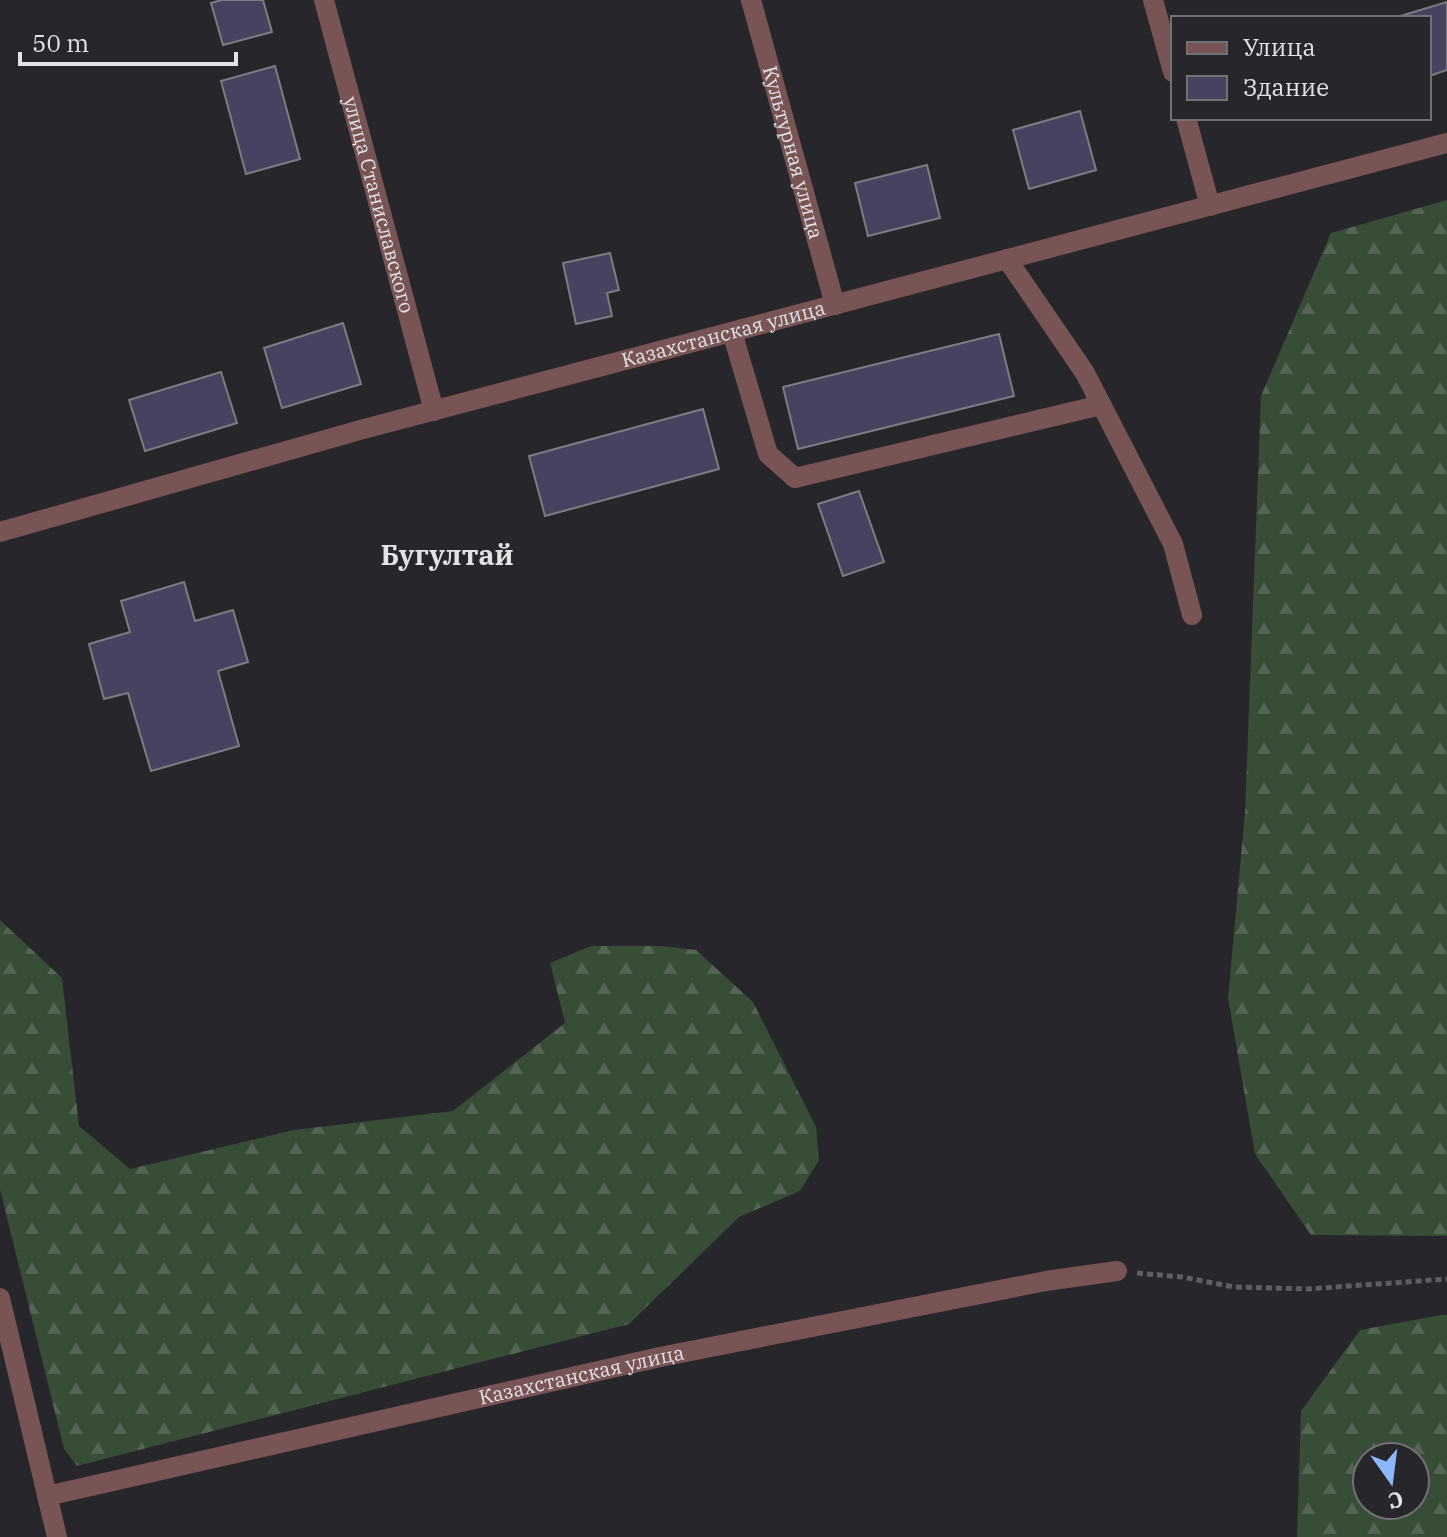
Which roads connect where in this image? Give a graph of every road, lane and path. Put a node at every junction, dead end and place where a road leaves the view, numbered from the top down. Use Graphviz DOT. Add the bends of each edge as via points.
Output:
graph roads {
  1 [pos="324,0"];
  2 [pos="751,0"];
  3 [pos="1153,0"];
  4 [pos="1171,65"];
  5 [pos="1187,120"];
  6 [pos="1447,143"];
  7 [pos="1210,206"];
  8 [pos="1007,259"];
  9 [pos="835,305"];
  10 [pos="732,332"];
  11 [pos="1101,405"];
  12 [pos="434,411"];
  13 [pos="0,532"];
  14 [pos="1192,615"];
  15 [pos="1117,1271"];
  16 [pos="1447,1279"];
  17 [pos="0,1298"];
  18 [pos="47,1496"];
  19 [pos="57,1537"];
  1 -- 12 [label="street, улица Станиславского"];
  2 -- 9 [label="street, Культурная улица"];
  3 -- 4 [label="street"];
  5 -- 7 [label="street"];
  6 -- 7 [label="street, Казахстанская улица"];
  7 -- 8 [label="street, Казахстанская улица"];
  8 -- 9 [label="street, Казахстанская улица"];
  8 -- 11 [label="street"];
  9 -- 10 [label="street, Казахстанская улица"];
  10 -- 11 [label="street" via="768,454 795,478"];
  10 -- 12 [label="street, Казахстанская улица"];
  11 -- 14 [label="street" via="1173,544"];
  12 -- 13 [label="street, Казахстанская улица"];
  15 -- 16 [label="path" via="1234,1287 1307,1289"];
  15 -- 18 [label="street, Казахстанская улица" via="660,1357"];
  17 -- 18 [label="street"];
  18 -- 19 [label="street"];
}
